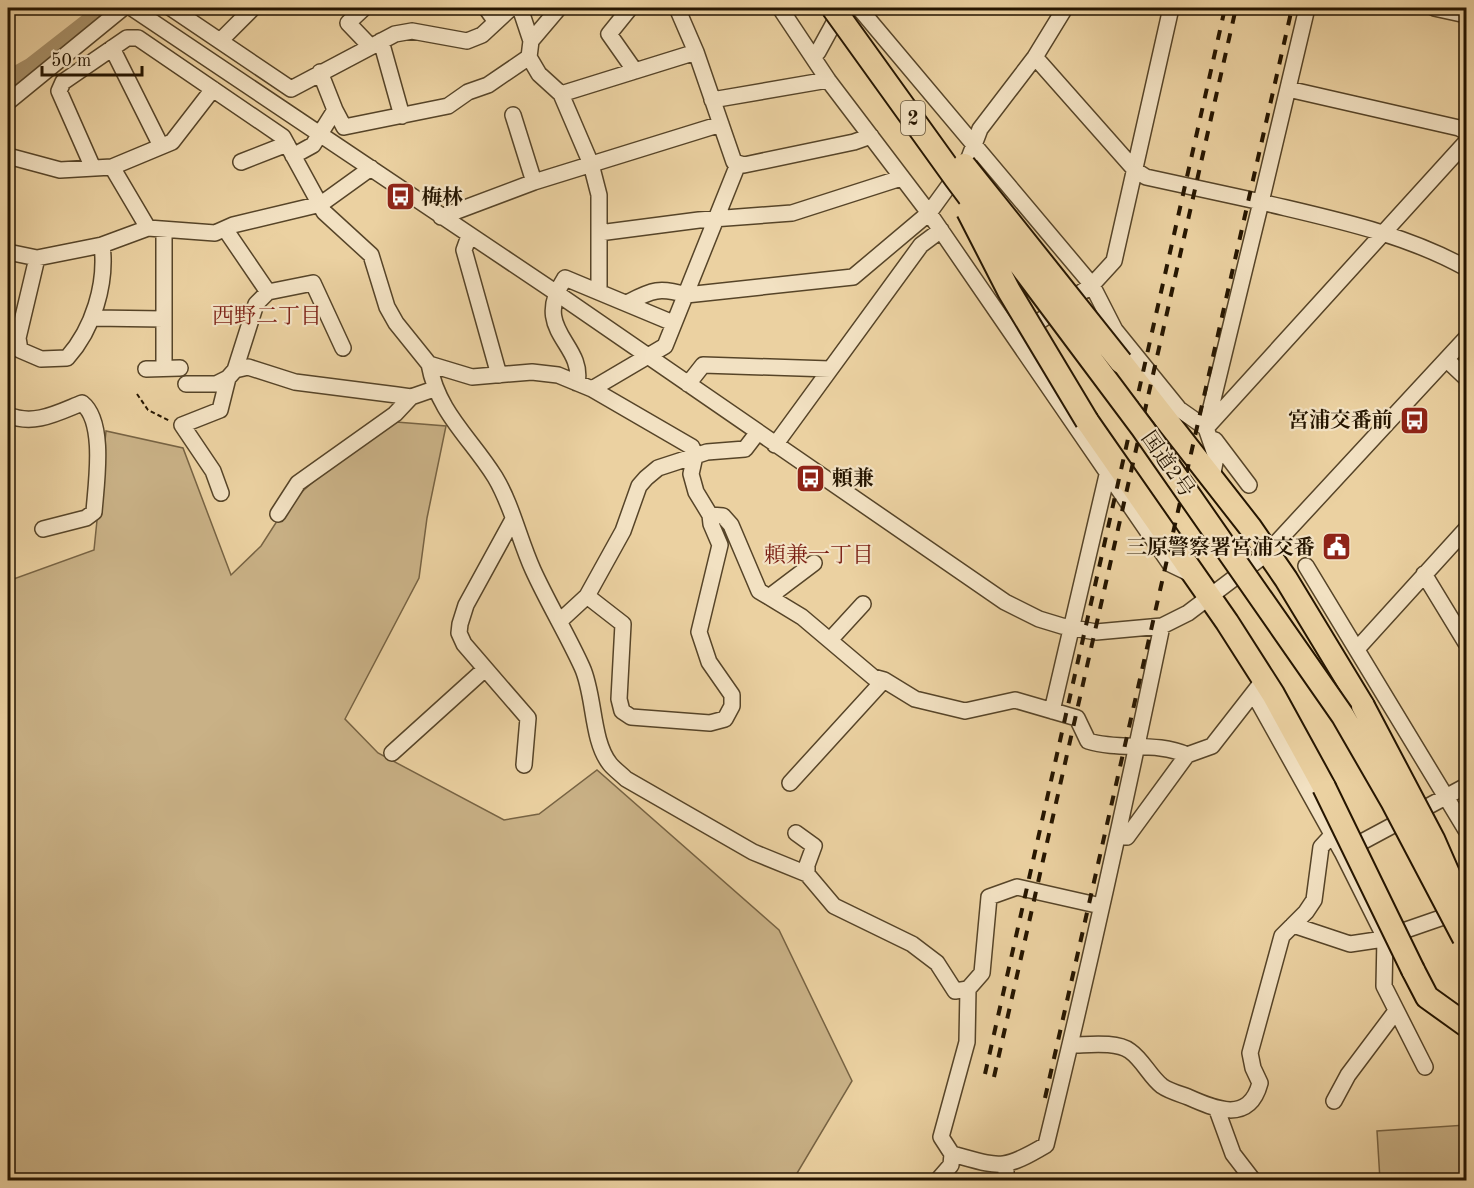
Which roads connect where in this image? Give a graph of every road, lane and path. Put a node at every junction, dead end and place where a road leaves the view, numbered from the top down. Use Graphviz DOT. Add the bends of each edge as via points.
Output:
graph roads {
  1 [pos="123,8"];
  2 [pos="132,8"];
  3 [pos="171,8"];
  4 [pos="253,8"];
  5 [pos="364,8"];
  6 [pos="486,8"];
  7 [pos="511,8"];
  8 [pos="520,8"];
  9 [pos="559,8"];
  10 [pos="630,8"];
  11 [pos="677,8"];
  12 [pos="780,8"];
  13 [pos="833,8"];
  14 [pos="842,8"];
  15 [pos="859,8"];
  16 [pos="1064,8"];
  17 [pos="1171,8"];
  18 [pos="1307,8"];
  19 [pos="1434,8"];
  20 [pos="1467,15"];
  21 [pos="496,22"];
  22 [pos="220,41"];
  23 [pos="531,41"];
  24 [pos="375,44"];
  25 [pos="112,48"];
  26 [pos="696,51"];
  27 [pos="812,56"];
  28 [pos="530,57"];
  29 [pos="871,57"];
  30 [pos="1035,57"];
  31 [pos="635,71"];
  32 [pos="320,72"];
  33 [pos="828,80"];
  34 [pos="213,89"];
  35 [pos="1288,89"];
  36 [pos="561,94"];
  37 [pos="10,96"];
  38 [pos="712,100"];
  39 [pos="335,111"];
  40 [pos="513,115"];
  41 [pos="402,116"];
  42 [pos="721,124"];
  43 [pos="1467,132"];
  44 [pos="319,134"];
  45 [pos="871,136"];
  46 [pos="1467,142"];
  47 [pos="975,143"];
  48 [pos="161,146"];
  49 [pos="290,150"];
  50 [pos="8,156"];
  51 [pos="241,162"];
  52 [pos="591,164"];
  53 [pos="738,164"];
  54 [pos="112,167"];
  55 [pos="93,168"];
  56 [pos="370,168"];
  57 [pos="1135,170"];
  58 [pos="901,178"];
  59 [pos="956,179"];
  60 [pos="534,182"];
  61 [pos="1261,202"];
  62 [pos="321,204"];
  63 [pos="929,213"];
  64 [pos="441,217"];
  65 [pos="716,219"];
  66 [pos="156,229"];
  67 [pos="225,229"];
  68 [pos="940,230"];
  69 [pos="1385,232"];
  70 [pos="599,233"];
  71 [pos="469,236"];
  72 [pos="102,245"];
  73 [pos="8,252"];
  74 [pos="37,258"];
  75 [pos="1467,268"];
  76 [pos="1092,285"];
  77 [pos="599,291"];
  78 [pos="268,292"];
  79 [pos="555,292"];
  80 [pos="686,295"];
  81 [pos="629,302"];
  82 [pos="93,318"];
  83 [pos="164,320"];
  84 [pos="674,323"];
  85 [pos="1467,338"];
  86 [pos="1014,339"];
  87 [pos="343,348"];
  88 [pos="649,358"];
  89 [pos="1447,360"];
  90 [pos="429,364"];
  91 [pos="164,368"];
  92 [pos="180,368"];
  93 [pos="146,369"];
  94 [pos="830,369"];
  95 [pos="231,374"];
  96 [pos="499,375"];
  97 [pos="1467,378"];
  98 [pos="577,383"];
  99 [pos="186,384"];
  100 [pos="688,384"];
  101 [pos="434,389"];
  102 [pos="592,389"];
  103 [pos="137,394"];
  104 [pos="411,396"];
  105 [pos="1218,404"];
  106 [pos="8,415"];
  107 [pos="182,425"];
  108 [pos="1206,428"];
  109 [pos="758,432"];
  110 [pos="775,445"];
  111 [pos="695,456"];
  112 [pos="1107,475"];
  113 [pos="1212,478"];
  114 [pos="1249,485"];
  115 [pos="221,493"];
  116 [pos="278,514"];
  117 [pos="710,515"];
  118 [pos="512,521"];
  119 [pos="43,529"];
  120 [pos="1467,529"];
  121 [pos="1266,554"];
  122 [pos="814,563"];
  123 [pos="1306,566"];
  124 [pos="1424,574"];
  125 [pos="1203,587"];
  126 [pos="587,596"];
  127 [pos="769,597"];
  128 [pos="1300,602"];
  129 [pos="863,604"];
  130 [pos="1336,614"];
  131 [pos="561,620"];
  132 [pos="1162,626"];
  133 [pos="1071,628"];
  134 [pos="830,640"];
  135 [pos="1467,643"];
  136 [pos="1357,649"];
  137 [pos="485,669"];
  138 [pos="884,680"];
  139 [pos="1258,686"];
  140 [pos="1052,711"];
  141 [pos="1137,748"];
  142 [pos="392,753"];
  143 [pos="1186,755"];
  144 [pos="524,765"];
  145 [pos="790,783"];
  146 [pos="1467,786"];
  147 [pos="1447,798"];
  148 [pos="1467,830"];
  149 [pos="796,833"];
  150 [pos="1333,834"];
  151 [pos="1117,837"];
  152 [pos="1342,852"];
  153 [pos="807,874"];
  154 [pos="1101,906"];
  155 [pos="1467,909"];
  156 [pos="1467,915"];
  157 [pos="1293,925"];
  158 [pos="1385,938"];
  159 [pos="1465,941"];
  160 [pos="968,989"];
  161 [pos="1396,1011"];
  162 [pos="1467,1024"];
  163 [pos="1071,1045"];
  164 [pos="1425,1067"];
  165 [pos="1334,1101"];
  166 [pos="1217,1110"];
  167 [pos="952,1154"];
  168 [pos="1006,1164"];
  169 [pos="939,1180"];
  170 [pos="1006,1180"];
  171 [pos="1253,1180"];
  1 -- 37 [label="street"];
  2 -- 44 [label="street"];
  3 -- 22 [label="street"];
  4 -- 22 [label="street"];
  5 -- 24 [label="street" via="348,22"];
  6 -- 21 [label="street"];
  7 -- 21 [label="street"];
  8 -- 23 [label="street"];
  9 -- 23 [label="street"];
  10 -- 31 [label="street" via="609,34"];
  11 -- 26 [label="street"];
  12 -- 27 [label="street"];
  13 -- 29 [label="highway, 国道2号 / 2, bridge"];
  14 -- 27 [label="street"];
  15 -- 47 [label="street"];
  16 -- 30 [label="street"];
  17 -- 57 [label="street"];
  18 -- 35 [label="street"];
  19 -- 20 [label="street"];
  21 -- 24 [label="street" via="468,41 412,31 394,34"];
  22 -- 32 [label="street" via="291,89"];
  23 -- 28 [label="street"];
  24 -- 32 [label="street"];
  24 -- 41 [label="street"];
  25 -- 34 [label="street" via="127,38 138,38"];
  25 -- 48 [label="street"];
  25 -- 55 [label="street" via="63,82 59,91"];
  26 -- 31 [label="street"];
  26 -- 38 [label="street"];
  27 -- 33 [label="street"];
  28 -- 36 [label="street" via="539,74"];
  28 -- 41 [label="street" via="448,106"];
  29 -- 59 [label="highway, 国道2号 / 2, bridge"];
  29 -- 113 [label="highway, bridge" via="968,169"];
  30 -- 47 [label="street" via="980,129"];
  30 -- 57 [label="street"];
  31 -- 36 [label="street"];
  32 -- 39 [label="street"];
  33 -- 38 [label="street"];
  33 -- 45 [label="street"];
  34 -- 48 [label="street" via="172,142"];
  34 -- 49 [label="street" via="283,137"];
  35 -- 43 [label="street"];
  35 -- 61 [label="street"];
  36 -- 52 [label="street"];
  38 -- 42 [label="street"];
  39 -- 41 [label="street" via="344,128"];
  39 -- 44 [label="street"];
  40 -- 60 [label="street"];
  42 -- 52 [label="street"];
  42 -- 53 [label="street"];
  44 -- 49 [label="street" via="313,145"];
  44 -- 56 [label="street"];
  45 -- 53 [label="street"];
  45 -- 58 [label="street"];
  46 -- 69 [label="street"];
  47 -- 63 [label="street" via="969,158"];
  47 -- 76 [label="street"];
  48 -- 54 [label="street"];
  49 -- 51 [label="street"];
  49 -- 62 [label="street"];
  50 -- 55 [label="street" via="60,170"];
  52 -- 60 [label="street"];
  52 -- 70 [label="street" via="598,195"];
  53 -- 65 [label="street"];
  54 -- 55 [label="street"];
  54 -- 66 [label="street"];
  56 -- 62 [label="street"];
  56 -- 64 [label="street"];
  57 -- 61 [label="street" via="1146,177"];
  57 -- 76 [label="street" via="1114,261"];
  58 -- 63 [label="street"];
  58 -- 65 [label="street" via="792,213"];
  59 -- 125 [label="highway, bridge" via="1009,291 1087,421"];
  59 -- 159 [label="highway, 国道2号 / 2, bridge" via="1143,429 1344,716"];
  60 -- 64 [label="street"];
  61 -- 69 [label="street"];
  61 -- 105 [label="street"];
  62 -- 67 [label="street"];
  62 -- 90 [label="street" via="324,212 371,255 387,307"];
  63 -- 68 [label="street"];
  63 -- 80 [label="street" via="853,277"];
  64 -- 71 [label="street"];
  65 -- 70 [label="street"];
  65 -- 80 [label="street"];
  66 -- 67 [label="street" via="215,233"];
  66 -- 72 [label="street"];
  66 -- 83 [label="street"];
  67 -- 78 [label="street"];
  68 -- 86 [label="street"];
  68 -- 94 [label="street" via="921,245"];
  69 -- 75 [label="street"];
  69 -- 105 [label="street"];
  70 -- 77 [label="street"];
  71 -- 79 [label="street"];
  71 -- 96 [label="street" via="464,250"];
  72 -- 74 [label="street"];
  72 -- 82 [label="street" via="104,262"];
  73 -- 74 [label="street"];
  74 -- 82 [label="street" via="18,338 20,350 41,359 67,358"];
  76 -- 86 [label="street"];
  76 -- 108 [label="street" via="1115,330 1179,409"];
  77 -- 79 [label="street" via="565,278"];
  77 -- 81 [label="street"];
  78 -- 87 [label="street" via="313,283"];
  78 -- 95 [label="street" via="256,304"];
  79 -- 88 [label="street"];
  79 -- 98 [label="street" via="552,320 579,371"];
  80 -- 81 [label="street" via="651,290"];
  80 -- 84 [label="street"];
  81 -- 84 [label="street"];
  82 -- 83 [label="street"];
  83 -- 91 [label="street"];
  84 -- 88 [label="street" via="665,346"];
  85 -- 89 [label="street"];
  86 -- 112 [label="street"];
  88 -- 100 [label="street"];
  88 -- 102 [label="street"];
  89 -- 97 [label="street"];
  89 -- 121 [label="street"];
  90 -- 96 [label="street" via="472,376"];
  90 -- 101 [label="street"];
  91 -- 92 [label="street"];
  91 -- 93 [label="street"];
  94 -- 100 [label="street" via="703,365"];
  94 -- 110 [label="street"];
  95 -- 99 [label="street" via="216,384"];
  95 -- 104 [label="street" via="248,367 295,382"];
  95 -- 107 [label="street" via="220,410"];
  96 -- 98 [label="street" via="541,373"];
  98 -- 102 [label="street"];
  100 -- 109 [label="street"];
  101 -- 104 [label="street"];
  101 -- 118 [label="street" via="494,476"];
  102 -- 111 [label="street" via="692,447"];
  103 -- 107 [label="path" via="148,410"];
  104 -- 116 [label="street" via="395,414 298,483"];
  105 -- 108 [label="street"];
  106 -- 119 [label="street" via="22,421 47,417 82,403 91,410 96,427 94,512 86,518"];
  107 -- 115 [label="street" via="213,471"];
  108 -- 113 [label="street" via="1216,457"];
  108 -- 114 [label="street"];
  109 -- 110 [label="street"];
  109 -- 111 [label="street" via="745,448"];
  110 -- 133 [label="street" via="1005,602 1039,619"];
  111 -- 117 [label="street" via="691,474 696,492"];
  111 -- 126 [label="street" via="658,468 639,486 623,531"];
  112 -- 125 [label="street" via="1170,564"];
  112 -- 133 [label="street"];
  113 -- 121 [label="highway"];
  117 -- 126 [label="street" via="720,545 699,632 709,662 732,696 725,719 710,723 631,717 622,711 622,624"];
  117 -- 127 [label="street" via="723,516 731,525 759,591"];
  118 -- 131 [label="street"];
  118 -- 137 [label="street" via="469,598 459,624 465,644"];
  120 -- 124 [label="street"];
  121 -- 125 [label="street"];
  121 -- 128 [label="highway"];
  122 -- 127 [label="street"];
  123 -- 130 [label="street"];
  124 -- 135 [label="street"];
  124 -- 136 [label="street"];
  125 -- 132 [label="street" via="1188,613"];
  125 -- 139 [label="highway"];
  126 -- 131 [label="street"];
  127 -- 134 [label="street"];
  128 -- 130 [label="street"];
  128 -- 156 [label="highway, bridge" via="1363,706 1433,839"];
  129 -- 134 [label="street"];
  130 -- 136 [label="street"];
  131 -- 153 [label="street" via="588,679 600,740 609,763 626,779 753,852"];
  132 -- 133 [label="street" via="1096,632"];
  132 -- 141 [label="street"];
  133 -- 140 [label="street"];
  134 -- 138 [label="street" via="873,677"];
  136 -- 147 [label="street"];
  137 -- 142 [label="street"];
  137 -- 144 [label="street" via="528,718"];
  138 -- 140 [label="street" via="915,699 965,711 1015,700"];
  138 -- 145 [label="street"];
  139 -- 143 [label="street" via="1212,746"];
  139 -- 150 [label="street"];
  139 -- 162 [label="highway, bridge" via="1324,787 1427,997"];
  140 -- 141 [label="street" via="1077,718 1088,741"];
  141 -- 143 [label="street" via="1173,749"];
  141 -- 151 [label="street"];
  143 -- 151 [label="street" via="1127,837"];
  146 -- 147 [label="street"];
  147 -- 148 [label="street"];
  147 -- 152 [label="street"];
  149 -- 153 [label="street" via="814,846"];
  150 -- 152 [label="street"];
  150 -- 157 [label="street" via="1321,848 1314,900"];
  151 -- 154 [label="street"];
  152 -- 158 [label="street"];
  153 -- 160 [label="street" via="834,906 912,944 937,963 955,991"];
  154 -- 160 [label="street" via="1017,887 989,897 982,973"];
  154 -- 163 [label="street"];
  155 -- 158 [label="street"];
  157 -- 158 [label="street" via="1350,944"];
  157 -- 166 [label="street" via="1282,936 1250,1053 1260,1083 1258,1092 1246,1105 1232,1111"];
  158 -- 161 [label="street" via="1384,986"];
  160 -- 167 [label="street" via="967,1042 941,1137"];
  161 -- 164 [label="street"];
  161 -- 165 [label="street" via="1348,1075"];
  163 -- 166 [label="street" via="1116,1046 1130,1051 1162,1087"];
  163 -- 168 [label="street" via="1046,1145 1016,1163"];
  166 -- 171 [label="street" via="1233,1154"];
  167 -- 168 [label="street" via="995,1166"];
  167 -- 169 [label="street" via="951,1165"];
  168 -- 170 [label="street"];
}
